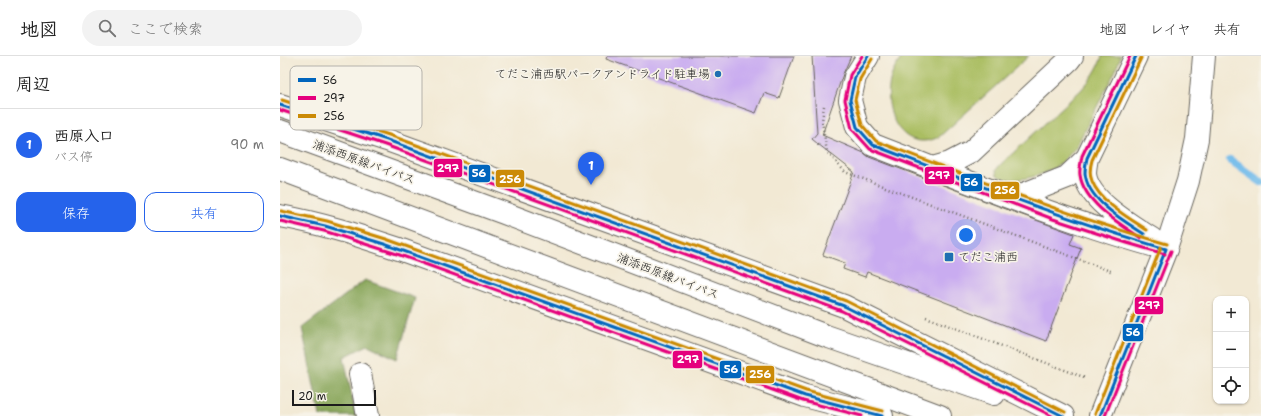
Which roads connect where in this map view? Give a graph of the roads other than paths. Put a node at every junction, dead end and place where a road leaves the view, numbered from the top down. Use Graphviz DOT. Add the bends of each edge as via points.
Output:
graph roads {
  1 [pos="868,56"];
  2 [pos="1072,56"];
  3 [pos="1136,56"];
  4 [pos="1204,56"];
  5 [pos="280,105"];
  6 [pos="290,108"];
  7 [pos="356,130"];
  8 [pos="280,131"];
  9 [pos="1087,158"];
  10 [pos="932,168"];
  11 [pos="280,169"];
  12 [pos="1006,196"];
  13 [pos="280,216"];
  14 [pos="1166,249"];
  15 [pos="360,374"];
  16 [pos="368,416"];
  17 [pos="882,416"];
  18 [pos="940,416"];
  19 [pos="1057,416"];
  20 [pos="1063,416"];
  21 [pos="1100,416"];
  1 -- 10 [label="main road" via="855,76 850,100 857,127 873,145"];
  2 -- 10 [label="main road" via="971,152 950,163"];
  3 -- 9 [label="main road"];
  4 -- 14 [label="main road" via="1197,139 1188,182"];
  5 -- 6 [label="main road"];
  7 -- 20 [label="main road" via="844,306"];
  8 -- 19 [label="main road, 浦添西原線バイパス" via="826,336"];
  9 -- 12 [label="main road" via="1067,177 1024,194"];
  9 -- 14 [label="main road" via="1085,174 1090,188 1098,199 1123,220"];
  10 -- 12 [label="main road"];
  11 -- 18 [label="main road"];
  12 -- 14 [label="main road" via="1117,236"];
  13 -- 17 [label="main road" via="337,229 399,249 805,396"];
  14 -- 21 [label="main road"];
  15 -- 16 [label="main road"];
}
